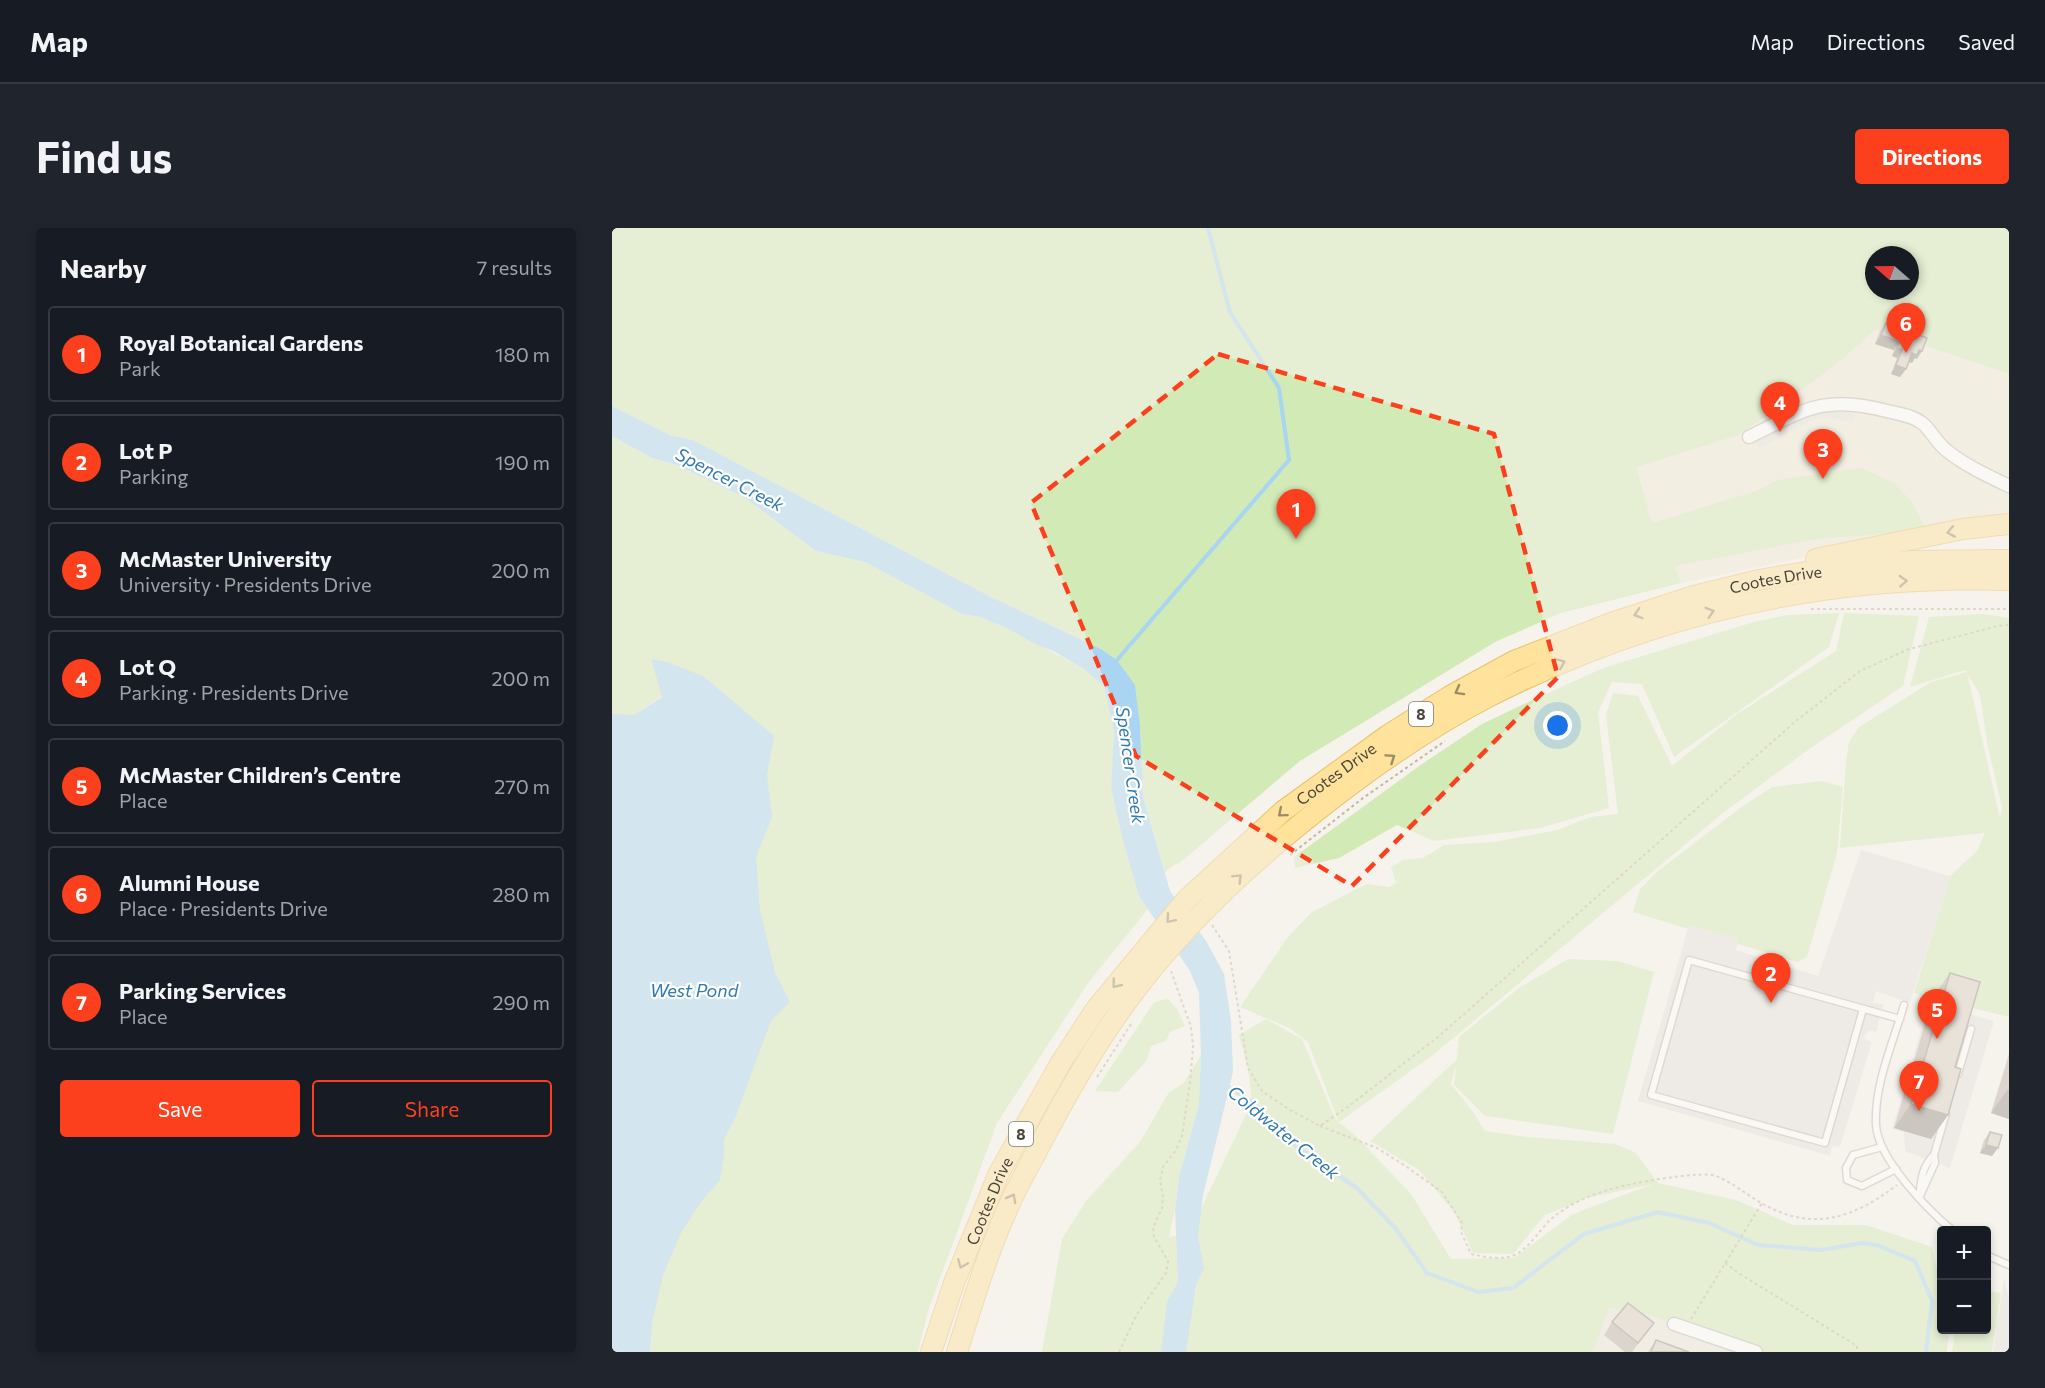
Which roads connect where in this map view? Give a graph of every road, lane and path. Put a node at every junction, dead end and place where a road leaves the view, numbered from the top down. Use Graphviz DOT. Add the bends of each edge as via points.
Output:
graph roads {
  1 [pos="1749,437"];
  2 [pos="2009,486"];
  3 [pos="2009,524"];
  4 [pos="2009,560"];
  5 [pos="2009,580"];
  6 [pos="1694,596"];
  7 [pos="1809,609"];
  8 [pos="2009,609"];
  9 [pos="2009,626"];
  10 [pos="1451,737"];
  11 [pos="1290,855"];
  12 [pos="1204,922"];
  13 [pos="1165,968"];
  14 [pos="1904,1005"];
  15 [pos="1863,1009"];
  16 [pos="1900,1019"];
  17 [pos="1133,1021"];
  18 [pos="1971,1029"];
  19 [pos="1097,1078"];
  20 [pos="1954,1087"];
  21 [pos="1947,1110"];
  22 [pos="1320,1126"];
  23 [pos="1882,1147"];
  24 [pos="1896,1169"];
  25 [pos="1904,1180"];
  26 [pos="1919,1198"];
  27 [pos="1762,1203"];
  28 [pos="1947,1226"];
  29 [pos="1991,1257"];
  30 [pos="1725,1263"];
  31 [pos="2009,1264"];
  32 [pos="1680,1326"];
  33 [pos="931,1352"];
  34 [pos="957,1352"];
  35 [pos="1119,1352"];
  36 [pos="1756,1352"];
  37 [pos="1857,1352"];
  1 -- 2 [label="street" via="1818,406 1846,402 1872,406 1915,418 1946,450"];
  3 -- 6 [label="main road, one-way" via="1963,529 1790,564 1728,580"];
  4 -- 6 [label="main road, Cootes Drive / 8" via="1862,565 1759,580"];
  12 -- 5 [label="main road, Cootes Drive / 8, one-way" via="1250,866 1341,792 1438,726 1564,662 1634,634 1728,606 1889,582"];
  6 -- 33 [label="main road, Cootes Drive / 8, one-way" via="1514,661 1450,696 1388,735 1283,811 1187,899 1096,1009 1060,1064 999,1173 954,1283"];
  7 -- 8 [label="path"];
  9 -- 22 [label="path" via="1909,649 1860,671 1796,722 1438,1037"];
  10 -- 11 [label="path"];
  12 -- 13 [label="main road, Cootes Drive / 8"];
  12 -- 22 [label="path" via="1229,951 1248,1068 1262,1091"];
  34 -- 13 [label="main road, Cootes Drive / 8, one-way" via="1006,1211 1060,1108 1133,993"];
  13 -- 35 [label="path" via="1191,1028 1190,1083 1182,1136 1163,1167 1162,1208 1153,1228 1168,1261 1166,1273 1137,1314"];
  14 -- 16 [label="lane"];
  15 -- 15 [label="lane" via="1689,960 1651,1095 1825,1143"];
  15 -- 16 [label="lane"];
  16 -- 23 [label="lane" via="1877,1104 1876,1126"];
  17 -- 19 [label="path"];
  18 -- 20 [label="lane"];
  21 -- 26 [label="lane" via="1934,1155 1921,1175"];
  22 -- 27 [label="path" via="1377,1148 1442,1192 1462,1223 1461,1232 1471,1254 1479,1256 1514,1256 1570,1204 1637,1182 1714,1175"];
  23 -- 24 [label="lane"];
  23 -- 24 [label="lane" via="1853,1155 1846,1168 1847,1180 1862,1186"];
  24 -- 25 [label="lane"];
  25 -- 26 [label="lane"];
  25 -- 27 [label="path" via="1864,1208 1822,1220 1782,1215"];
  26 -- 28 [label="lane"];
  27 -- 30 [label="path"];
  29 -- 31 [label="lane"];
  30 -- 32 [label="path"];
  30 -- 37 [label="path" via="1857,1346"];
  32 -- 36 [label="street"];
}
